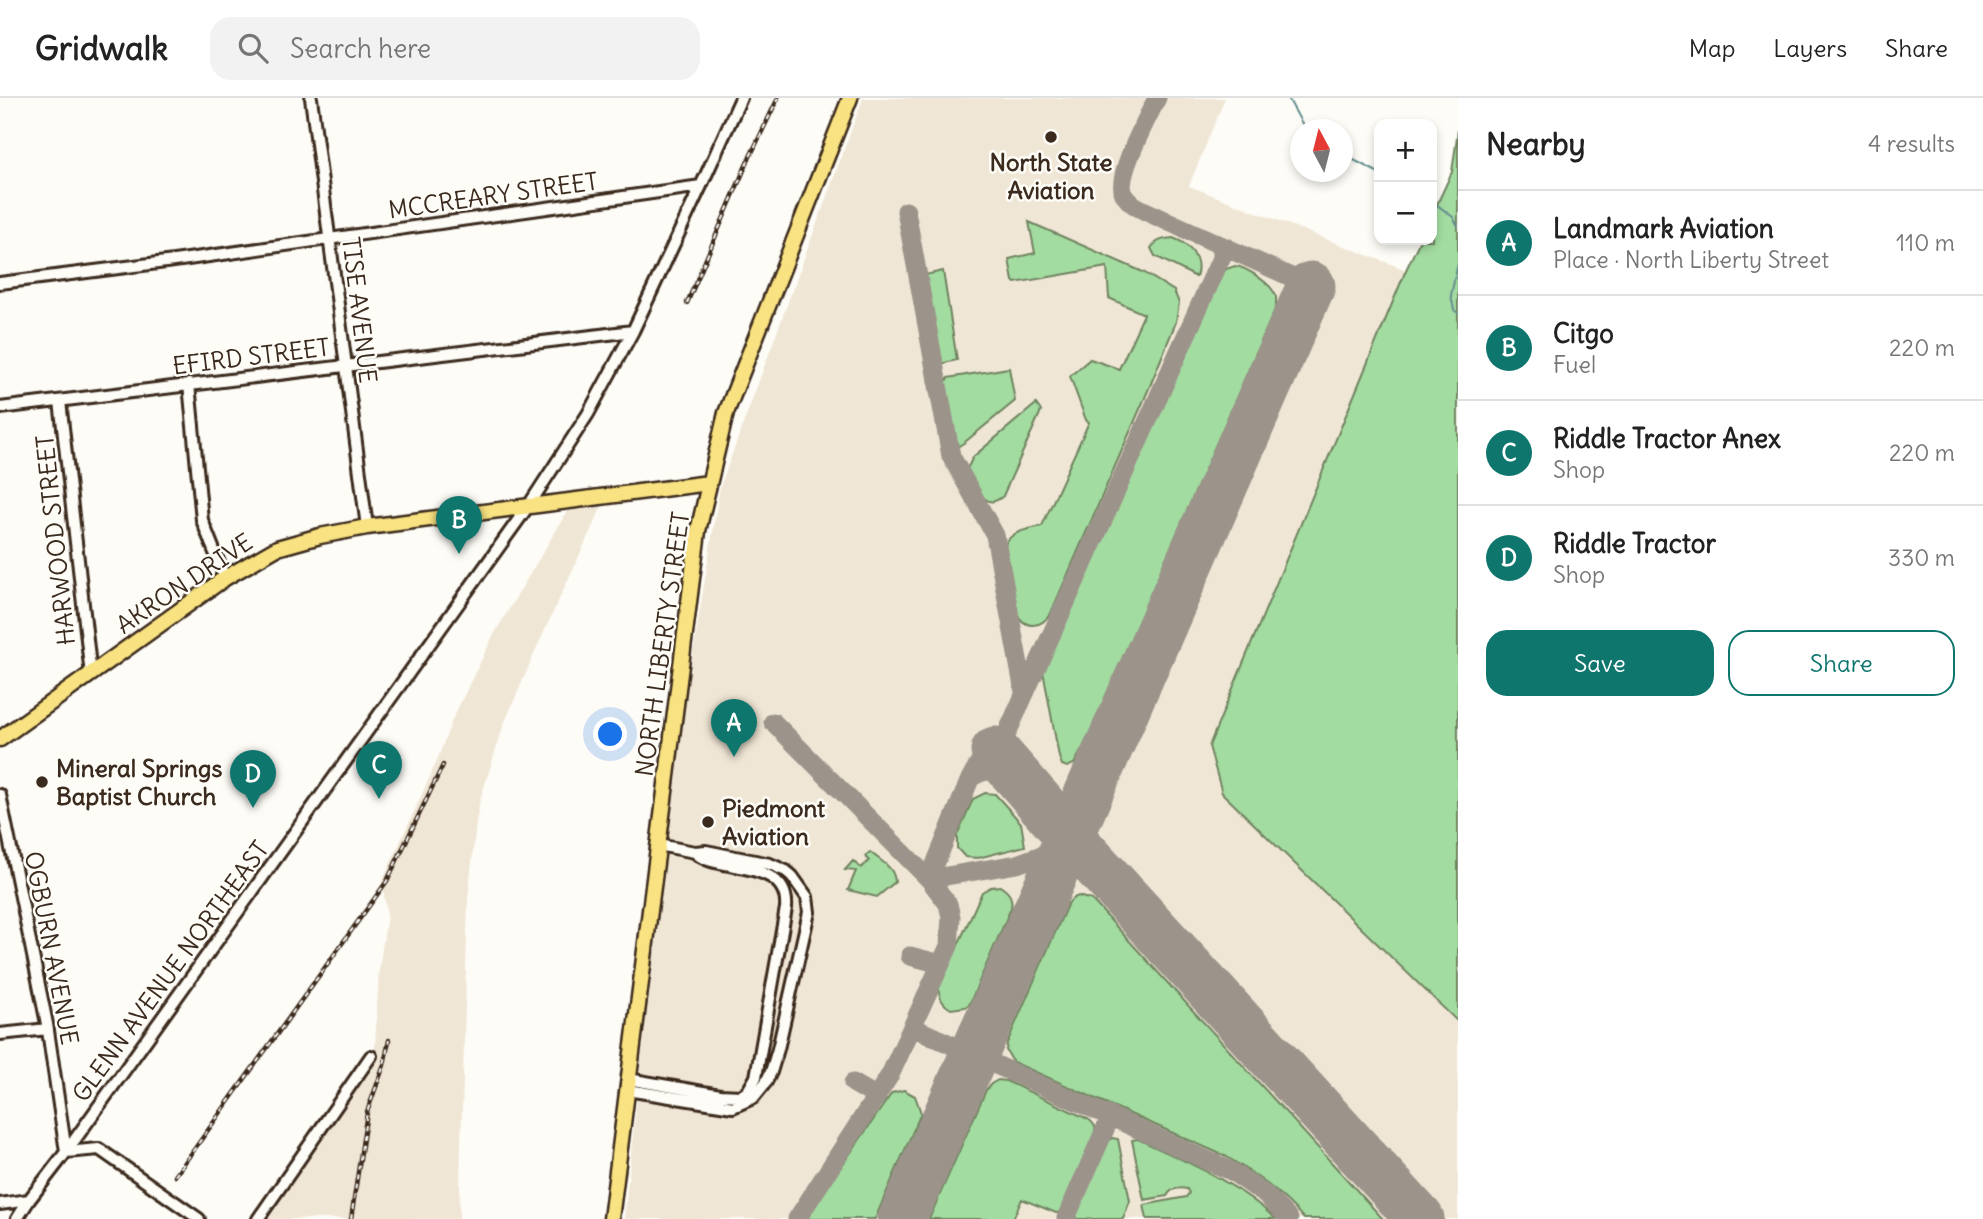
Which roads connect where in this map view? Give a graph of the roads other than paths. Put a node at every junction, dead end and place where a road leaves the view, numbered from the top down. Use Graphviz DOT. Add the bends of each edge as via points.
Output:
graph roads {
  1 [pos="311,98"];
  2 [pos="741,98"];
  3 [pos="850,98"];
  4 [pos="701,186"];
  5 [pos="330,239"];
  6 [pos="0,283"];
  7 [pos="633,331"];
  8 [pos="346,365"];
  9 [pos="189,384"];
  10 [pos="60,401"];
  11 [pos="0,408"];
  12 [pos="709,483"];
  13 [pos="528,505"];
  14 [pos="367,527"];
  15 [pos="225,578"];
  16 [pos="91,675"];
  17 [pos="0,739"];
  18 [pos="0,795"];
  19 [pos="658,845"];
  20 [pos="695,852"];
  21 [pos="48,1029"];
  22 [pos="0,1034"];
  23 [pos="371,1056"];
  24 [pos="628,1085"];
  25 [pos="729,1101"];
  26 [pos="66,1152"];
  27 [pos="29,1200"];
  28 [pos="0,1204"];
  29 [pos="18,1219"];
  30 [pos="199,1219"];
  31 [pos="258,1219"];
  32 [pos="611,1219"];
  1 -- 5 [label="street, TISE AVENUE"];
  2 -- 4 [label="street, GLENN AVENUE NORTHEAST"];
  3 -- 12 [label="main road, NORTH LIBERTY STREET" via="726,413"];
  4 -- 5 [label="street, MCCREARY STREET"];
  4 -- 7 [label="street, GLENN AVENUE NORTHEAST"];
  5 -- 6 [label="street, MCCREARY STREET"];
  5 -- 8 [label="street, TISE AVENUE"];
  7 -- 8 [label="street, EFIRD STREET"];
  7 -- 13 [label="street, GLENN AVENUE NORTHEAST" via="588,414"];
  8 -- 9 [label="street, EFIRD STREET"];
  8 -- 14 [label="street, TISE AVENUE"];
  9 -- 10 [label="street, EFIRD STREET"];
  9 -- 15 [label="street" via="201,520"];
  10 -- 11 [label="street, EFIRD STREET"];
  10 -- 16 [label="street, HARWOOD STREET"];
  12 -- 13 [label="main road, AKRON DRIVE"];
  12 -- 19 [label="main road, NORTH LIBERTY STREET" via="698,531"];
  13 -- 14 [label="main road, AKRON DRIVE"];
  13 -- 26 [label="street, GLENN AVENUE NORTHEAST"];
  14 -- 15 [label="main road, AKRON DRIVE" via="277,548"];
  15 -- 16 [label="main road, AKRON DRIVE"];
  16 -- 17 [label="main road, AKRON DRIVE"];
  18 -- 21 [label="street, OGBURN AVENUE"];
  19 -- 20 [label="street"];
  19 -- 24 [label="main road, NORTH LIBERTY STREET"];
  20 -- 25 [label="street" via="700,858 742,866 771,878 786,902 756,1077 748,1091"];
  20 -- 25 [label="street" via="722,853 786,870 809,904 771,1072 753,1098 736,1106"];
  21 -- 22 [label="street"];
  21 -- 26 [label="street, OGBURN AVENUE"];
  23 -- 31 [label="street"];
  24 -- 25 [label="street"];
  24 -- 32 [label="main road, NORTH LIBERTY STREET"];
  26 -- 27 [label="street, GLENN AVENUE NORTHEAST"];
  26 -- 30 [label="street" via="99,1149"];
  27 -- 28 [label="street"];
  27 -- 29 [label="street, GLENN AVENUE NORTHEAST"];
}
